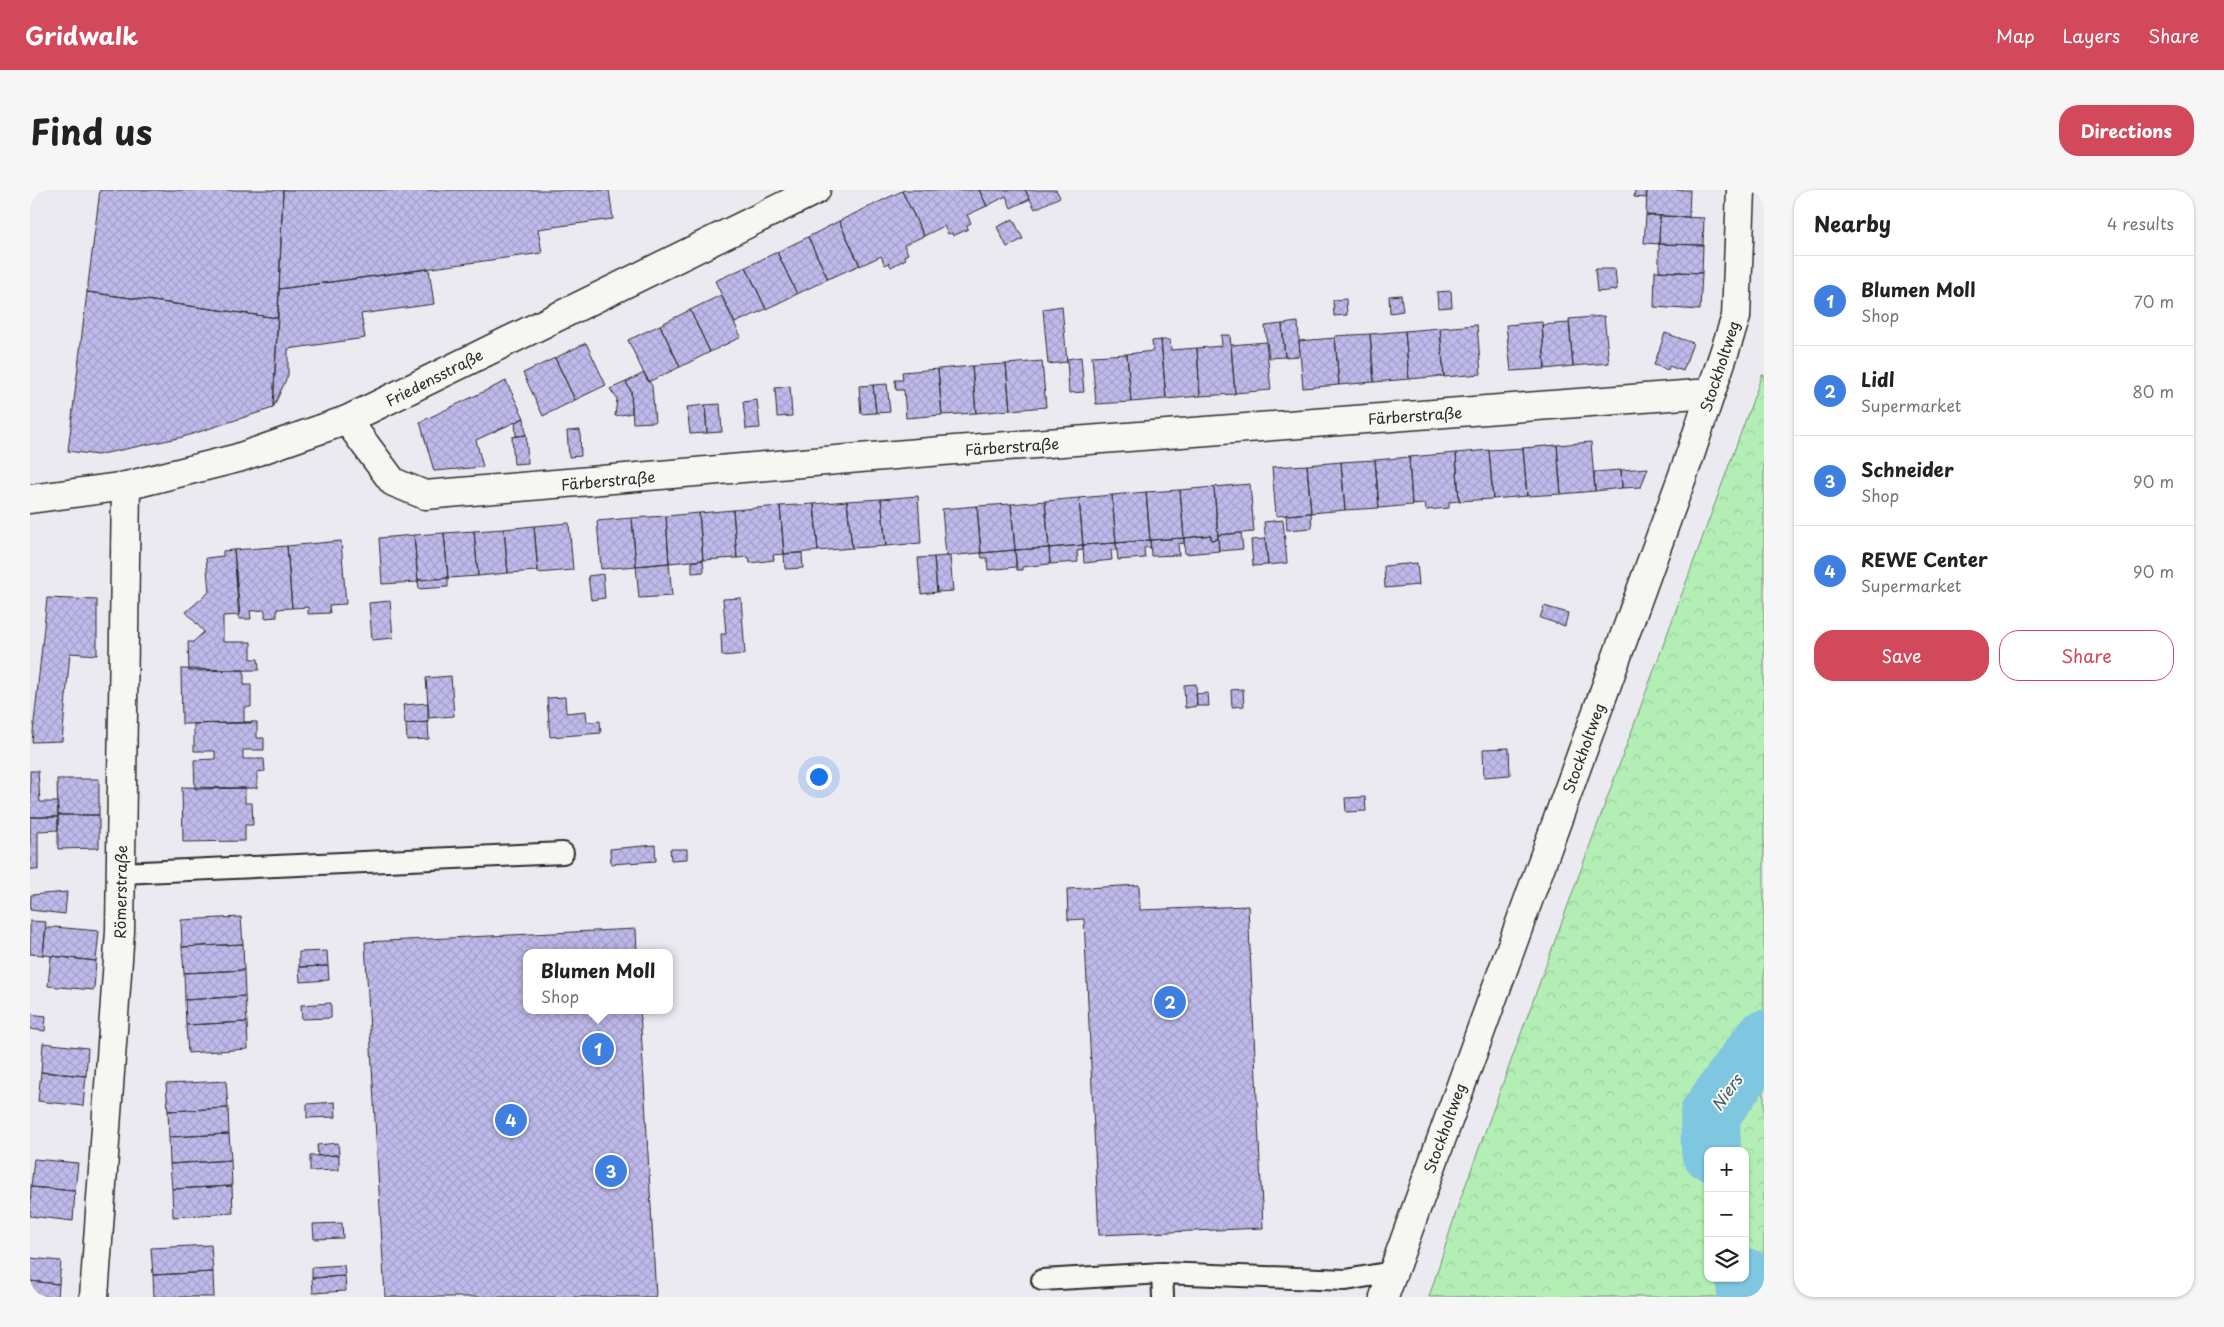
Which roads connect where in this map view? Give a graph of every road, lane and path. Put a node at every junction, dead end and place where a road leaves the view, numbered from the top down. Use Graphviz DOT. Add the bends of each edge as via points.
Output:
graph roads {
  1 [pos="816,190"];
  2 [pos="1741,190"];
  3 [pos="1710,393"];
  4 [pos="347,420"];
  5 [pos="126,486"];
  6 [pos="30,499"];
  7 [pos="562,852"];
  8 [pos="121,873"];
  9 [pos="1162,1273"];
  10 [pos="1042,1280"];
  11 [pos="1388,1284"];
  12 [pos="1296,1288"];
  13 [pos="94,1297"];
  14 [pos="1163,1297"];
  1 -- 4 [label="street, Friedensstraße"];
  2 -- 3 [label="street, Stockholtweg" via="1736,317"];
  3 -- 4 [label="street, Färberstraße" via="942,451 425,495 393,482"];
  3 -- 11 [label="street, Stockholtweg"];
  4 -- 5 [label="street, Friedensstraße" via="238,458"];
  5 -- 6 [label="street, Friedensstraße"];
  5 -- 8 [label="street, Römerstraße"];
  7 -- 8 [label="lane"];
  8 -- 13 [label="street, Römerstraße"];
  9 -- 10 [label="lane"];
  9 -- 12 [label="lane"];
  9 -- 14 [label="lane"];
  11 -- 12 [label="lane" via="1346,1280"];
}
